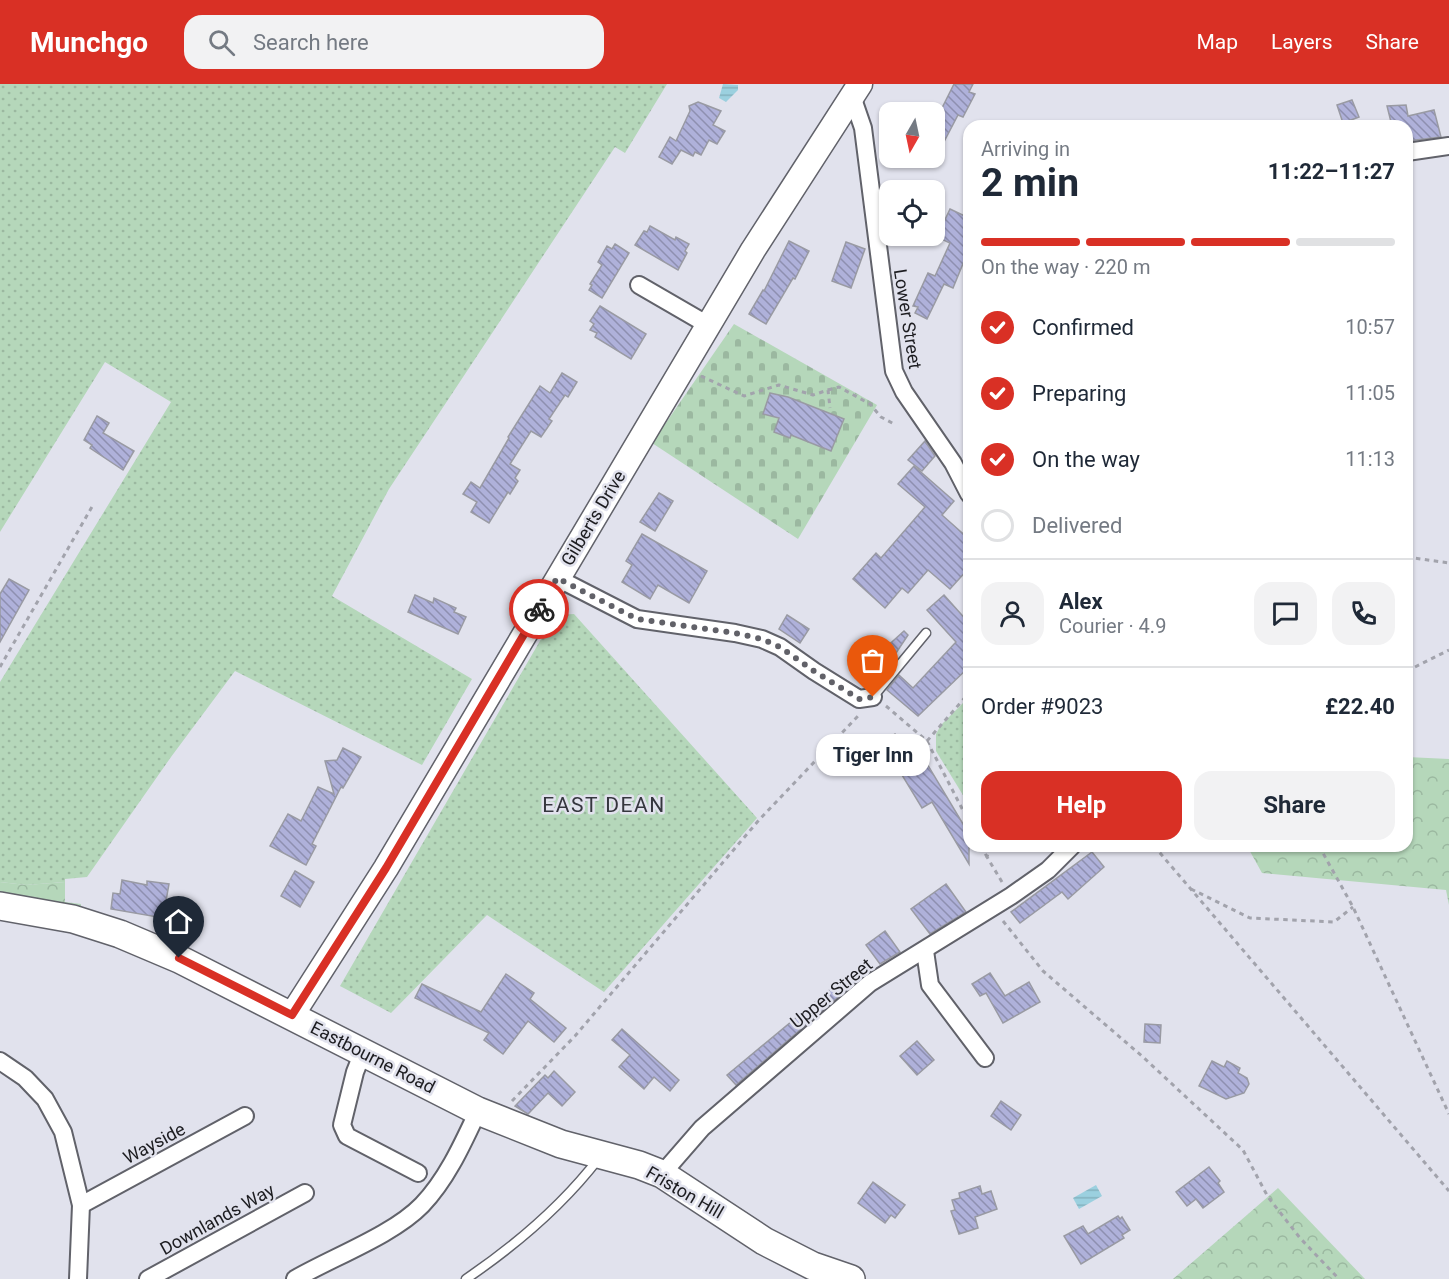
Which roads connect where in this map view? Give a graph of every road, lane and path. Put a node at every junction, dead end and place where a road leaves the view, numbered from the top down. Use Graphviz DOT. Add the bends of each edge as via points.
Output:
graph roads {
  1 [pos="856,90"];
  2 [pos="1449,146"];
  3 [pos="1413,151"];
  4 [pos="639,285"];
  5 [pos="708,325"];
  6 [pos="683,367"];
  7 [pos="828,390"];
  8 [pos="830,408"];
  9 [pos="894,424"];
  10 [pos="963,482"];
  11 [pos="93,505"];
  12 [pos="1413,558"];
  13 [pos="1449,563"];
  14 [pos="557,578"];
  15 [pos="926,633"];
  16 [pos="1449,650"];
  17 [pos="0,667"];
  18 [pos="1413,668"];
  19 [pos="873,697"];
  20 [pos="963,700"];
  21 [pos="927,741"];
  22 [pos="963,810"];
  23 [pos="984,852"];
  24 [pos="988,852"];
  25 [pos="1066,852"];
  26 [pos="1159,852"];
  27 [pos="1322,852"];
  28 [pos="987,857"];
  29 [pos="1189,888"];
  30 [pos="1011,896"];
  31 [pos="0,906"];
  32 [pos="993,907"];
  33 [pos="1353,907"];
  34 [pos="925,951"];
  35 [pos="292,1015"];
  36 [pos="363,1052"];
  37 [pos="985,1058"];
  38 [pos="0,1061"];
  39 [pos="1449,1114"];
  40 [pos="488,1115"];
  41 [pos="245,1116"];
  42 [pos="601,1155"];
  43 [pos="418,1173"];
  44 [pos="662,1174"];
  45 [pos="1449,1191"];
  46 [pos="305,1193"];
  47 [pos="81,1204"];
  48 [pos="78,1279"];
  49 [pos="148,1279"];
  50 [pos="296,1279"];
  51 [pos="466,1279"];
  52 [pos="850,1279"];
  53 [pos="1339,1279"];
  1 -- 5 [label="street, Gilberts Drive"];
  1 -- 10 [label="street, Lower Street" via="894,372"];
  2 -- 3 [label="street"];
  4 -- 5 [label="street"];
  5 -- 6 [label="street, Gilberts Drive"];
  6 -- 7 [label="path" via="744,396 779,385 813,395"];
  6 -- 14 [label="street, Gilberts Drive"];
  7 -- 8 [label="path"];
  7 -- 9 [label="path" via="839,387 870,404"];
  11 -- 17 [label="path"];
  12 -- 13 [label="path"];
  14 -- 19 [label="street" via="637,619 762,639 859,699"];
  14 -- 35 [label="street, Gilberts Drive" via="386,868"];
  15 -- 19 [label="lane"];
  16 -- 18 [label="path"];
  19 -- 21 [label="path"];
  19 -- 40 [label="path" via="759,820 575,1036 507,1106"];
  20 -- 21 [label="path"];
  21 -- 22 [label="path"];
  23 -- 28 [label="path"];
  24 -- 28 [label="path"];
  25 -- 30 [label="street, Upper Street"];
  26 -- 29 [label="path"];
  27 -- 33 [label="path"];
  28 -- 30 [label="path"];
  29 -- 33 [label="path" via="1250,918 1335,922"];
  29 -- 45 [label="path"];
  30 -- 32 [label="street, Upper Street"];
  31 -- 35 [label="main road, Eastbourne Road" via="73,919 120,934 179,958"];
  32 -- 34 [label="street, Upper Street"];
  32 -- 53 [label="path" via="1043,971 1243,1150 1275,1205"];
  33 -- 39 [label="path"];
  34 -- 37 [label="street" via="930,985"];
  34 -- 44 [label="street, Upper Street" via="870,983 702,1128"];
  35 -- 36 [label="main road, Eastbourne Road"];
  36 -- 40 [label="main road, Eastbourne Road"];
  36 -- 43 [label="street" via="342,1125 347,1136"];
  38 -- 47 [label="street" via="26,1078 45,1099 63,1132"];
  40 -- 42 [label="main road, Friston Hill"];
  40 -- 50 [label="street" via="422,1206 398,1224"];
  41 -- 47 [label="street, Wayside"];
  42 -- 44 [label="main road, Friston Hill"];
  42 -- 51 [label="lane" via="533,1230"];
  44 -- 52 [label="main road, Friston Hill" via="764,1241 813,1266"];
  46 -- 49 [label="street, Downlands Way"];
  47 -- 48 [label="street"];
}
